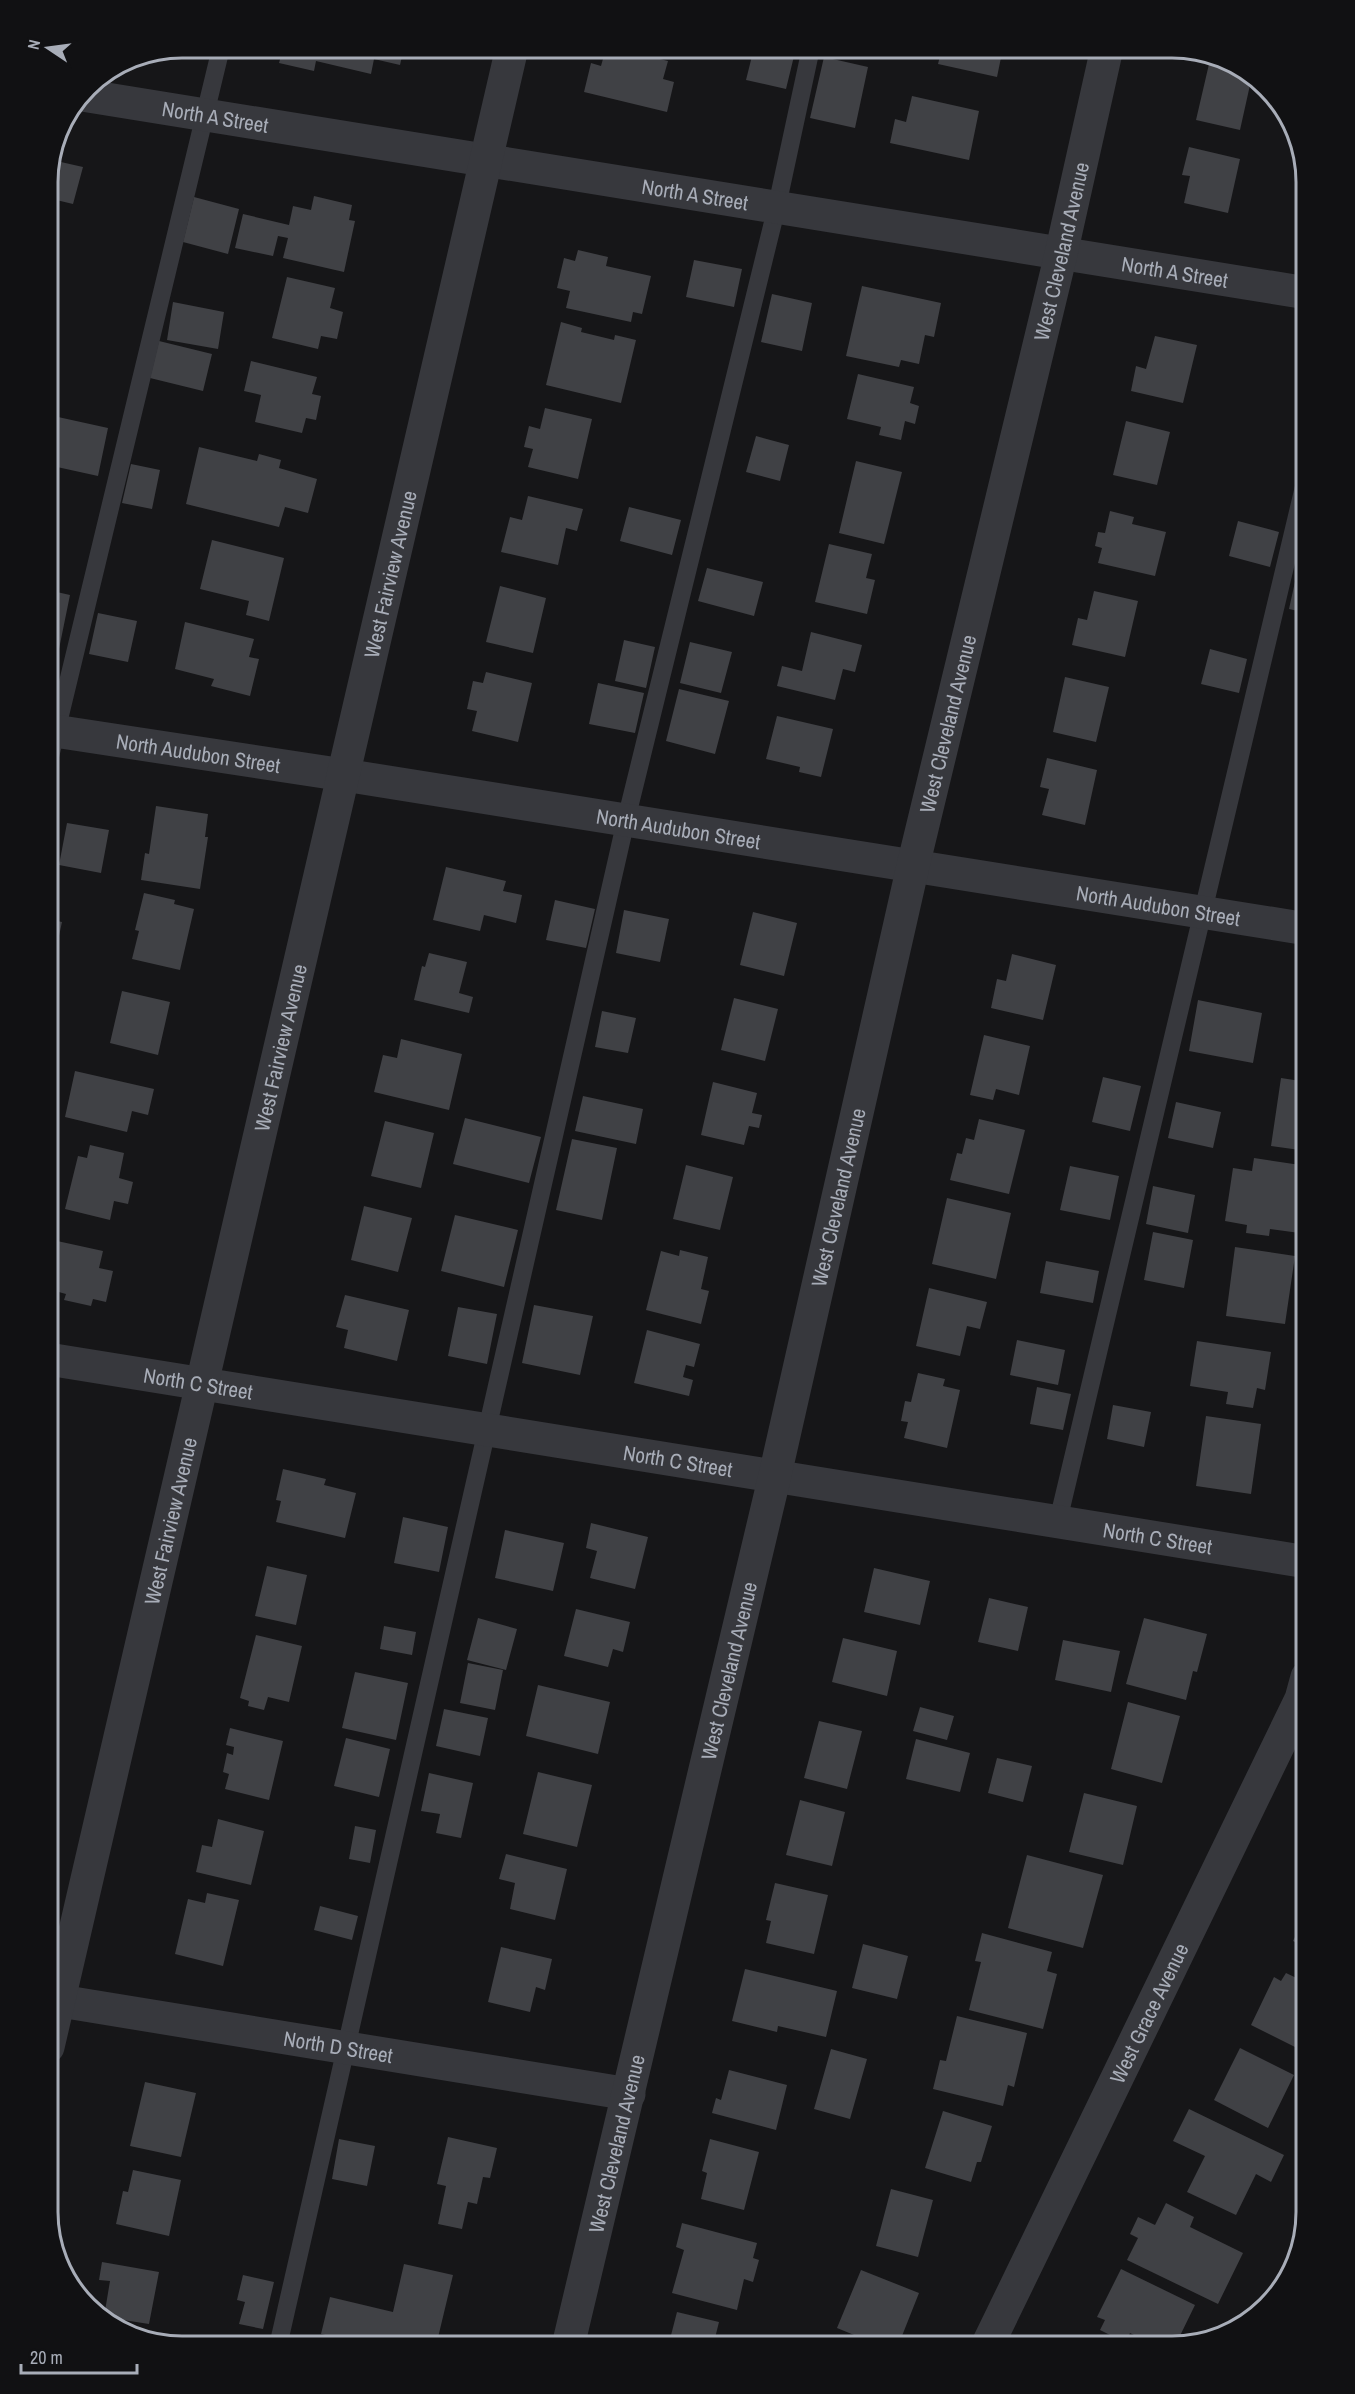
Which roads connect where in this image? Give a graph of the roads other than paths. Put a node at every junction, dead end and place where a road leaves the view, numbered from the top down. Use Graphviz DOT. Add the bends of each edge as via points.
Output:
graph roads {
  1 [pos="219,59"];
  2 [pos="509,59"];
  3 [pos="809,59"];
  4 [pos="1105,59"];
  5 [pos="93,97"];
  6 [pos="206,117"];
  7 [pos="486,161"];
  8 [pos="777,206"];
  9 [pos="1061,254"];
  10 [pos="1296,291"];
  11 [pos="1296,520"];
  12 [pos="59,703"];
  13 [pos="59,731"];
  14 [pos="344,775"];
  15 [pos="626,820"];
  16 [pos="913,866"];
  17 [pos="1201,913"];
  18 [pos="1296,927"];
  19 [pos="58,1361"];
  20 [pos="203,1384"];
  21 [pos="488,1430"];
  22 [pos="776,1475"];
  23 [pos="1058,1521"];
  24 [pos="1296,1560"];
  25 [pos="1296,1709"];
  26 [pos="58,1983"];
  27 [pos="58,2001"];
  28 [pos="345,2048"];
  29 [pos="629,2094"];
  30 [pos="280,2335"];
  31 [pos="571,2335"];
  32 [pos="992,2336"];
  1 -- 6 [label="lane"];
  2 -- 7 [label="street, West Fairview Avenue"];
  3 -- 8 [label="lane"];
  4 -- 9 [label="street, West Cleveland Avenue"];
  5 -- 6 [label="street, North A Street"];
  6 -- 7 [label="street, North A Street"];
  6 -- 12 [label="lane"];
  7 -- 8 [label="street, North A Street"];
  7 -- 14 [label="street, West Fairview Avenue"];
  8 -- 9 [label="street, North A Street"];
  8 -- 15 [label="lane"];
  9 -- 10 [label="street, North A Street"];
  9 -- 16 [label="street, West Cleveland Avenue"];
  11 -- 17 [label="lane"];
  13 -- 14 [label="street, North Audubon Street"];
  14 -- 15 [label="street, North Audubon Street"];
  14 -- 20 [label="street, West Fairview Avenue"];
  15 -- 16 [label="street, North Audubon Street"];
  15 -- 21 [label="lane"];
  16 -- 17 [label="street, North Audubon Street"];
  16 -- 22 [label="street, West Cleveland Avenue"];
  17 -- 18 [label="street, North Audubon Street"];
  17 -- 23 [label="lane"];
  19 -- 20 [label="street, North C Street"];
  20 -- 21 [label="street, North C Street"];
  20 -- 26 [label="street, West Fairview Avenue"];
  21 -- 22 [label="street, North C Street"];
  21 -- 28 [label="lane"];
  22 -- 23 [label="street, North C Street"];
  22 -- 29 [label="street, West Cleveland Avenue"];
  23 -- 24 [label="street, North C Street"];
  25 -- 32 [label="street, West Grace Avenue"];
  27 -- 28 [label="street, North D Street"];
  28 -- 29 [label="street, North D Street"];
  28 -- 30 [label="lane"];
  29 -- 31 [label="street, West Cleveland Avenue"];
}
